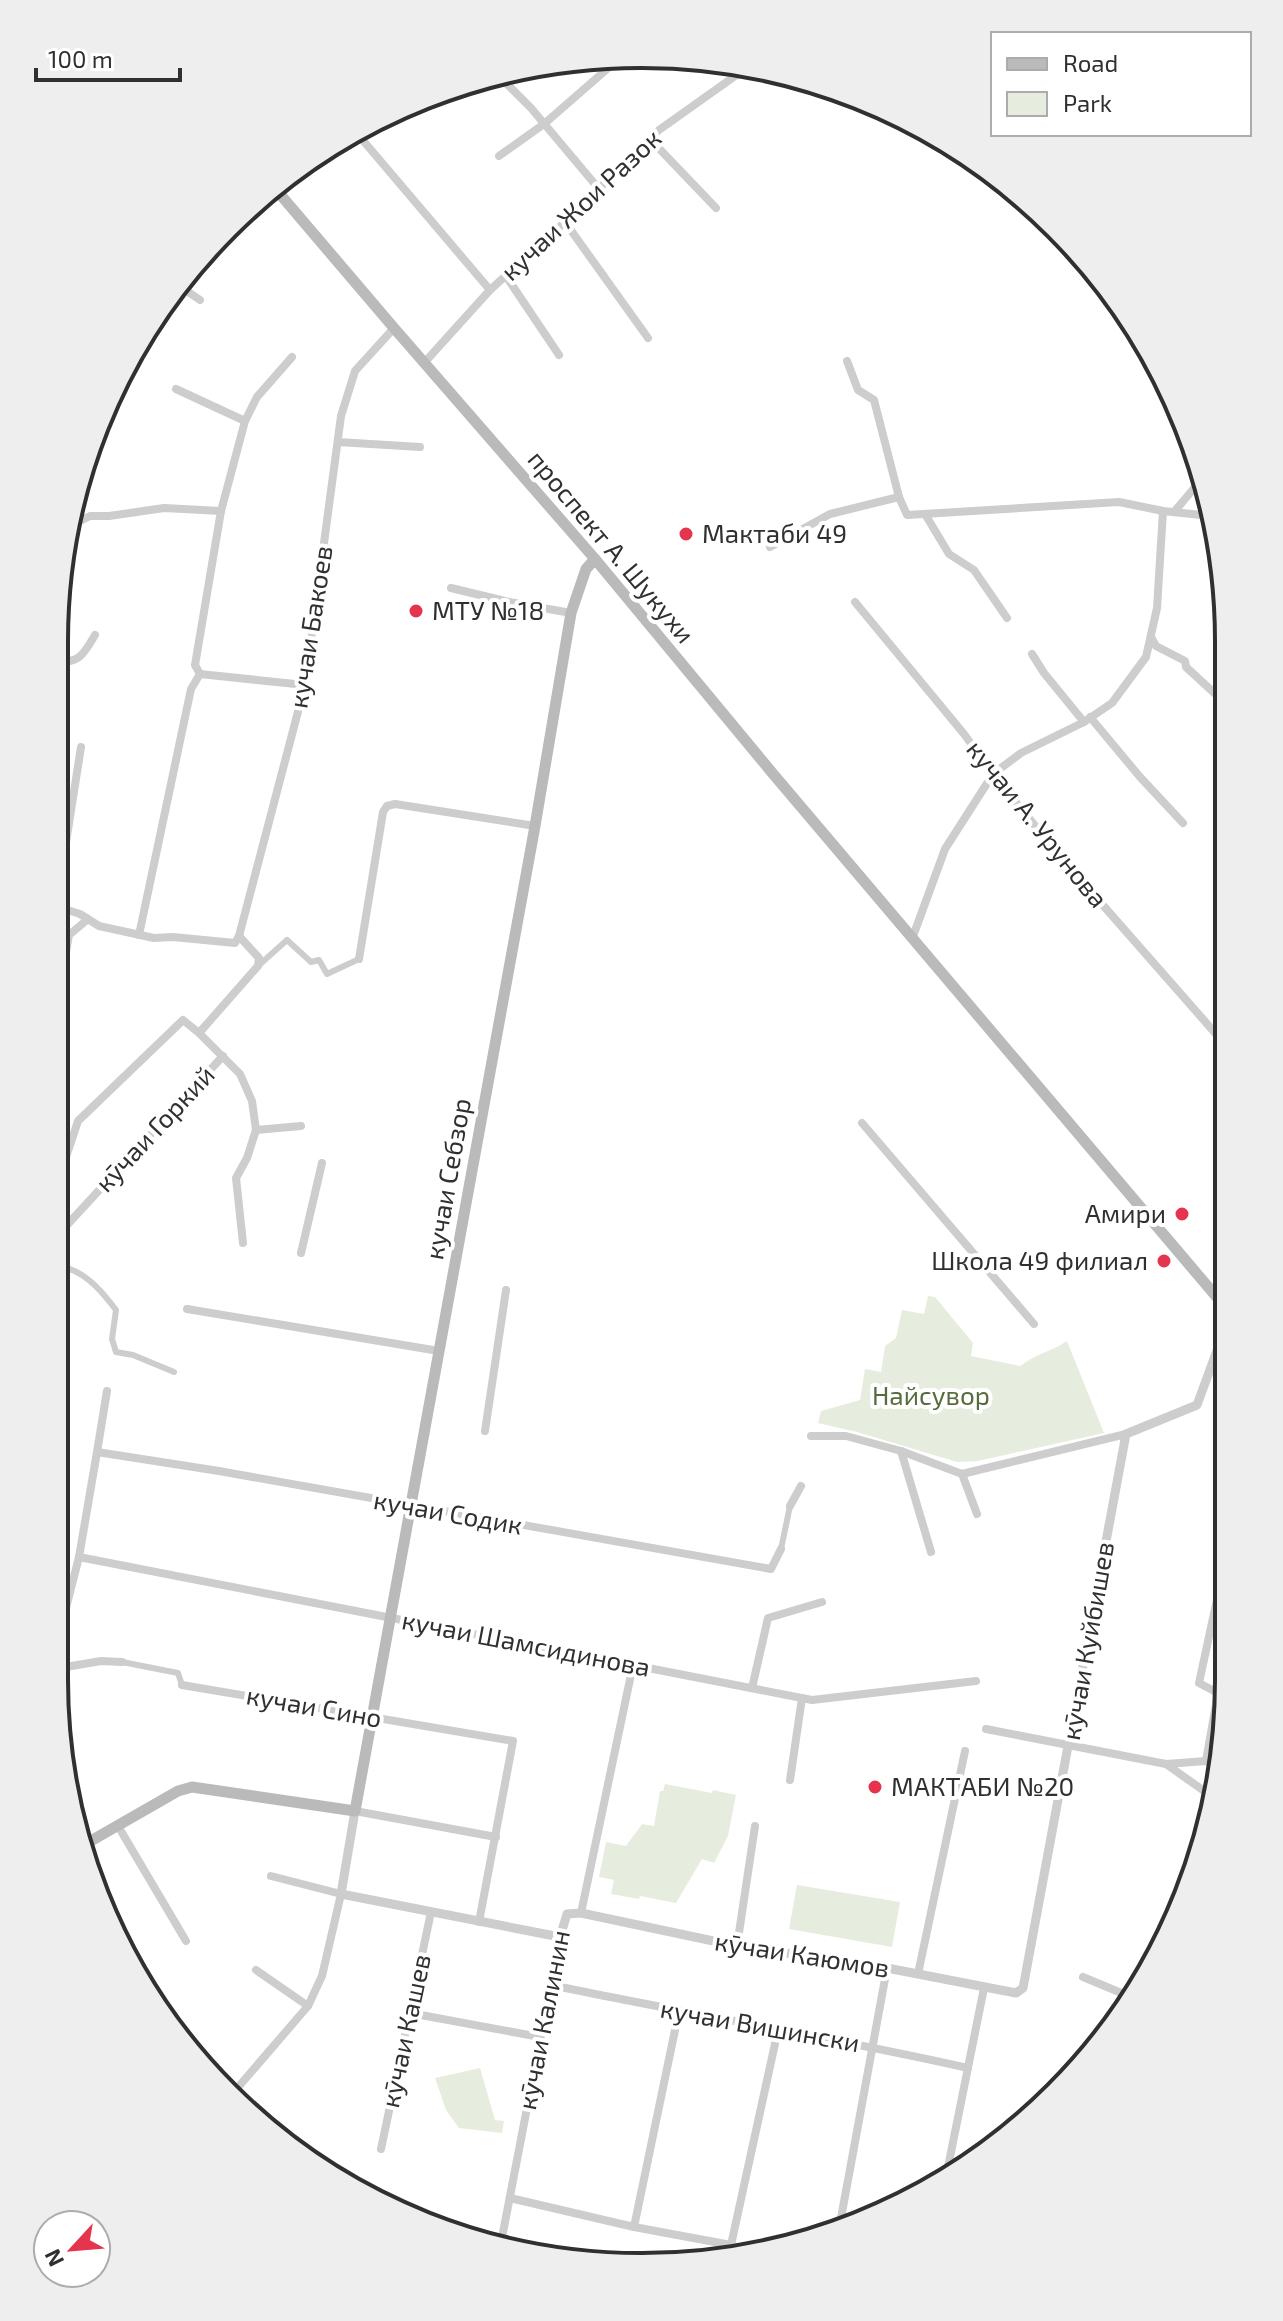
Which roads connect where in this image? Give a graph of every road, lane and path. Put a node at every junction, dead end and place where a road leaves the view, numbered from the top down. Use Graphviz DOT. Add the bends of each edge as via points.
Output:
graph roads {
  1 [pos="607,69"];
  2 [pos="735,76"];
  3 [pos="507,85"];
  4 [pos="544,124"];
  5 [pos="650,139"];
  6 [pos="363,141"];
  7 [pos="499,156"];
  8 [pos="599,189"];
  9 [pos="281,196"];
  10 [pos="716,208"];
  11 [pos="565,222"];
  12 [pos="506,276"];
  13 [pos="490,290"];
  14 [pos="187,291"];
  15 [pos="200,300"];
  16 [pos="394,328"];
  17 [pos="648,338"];
  18 [pos="559,355"];
  19 [pos="292,357"];
  20 [pos="847,361"];
  21 [pos="424,363"];
  22 [pos="176,389"];
  23 [pos="245,421"];
  24 [pos="338,442"];
  25 [pos="420,447"];
  26 [pos="1194,489"];
  27 [pos="899,497"];
  28 [pos="221,511"];
  29 [pos="1163,511"];
  30 [pos="1174,512"];
  31 [pos="925,514"];
  32 [pos="1200,515"];
  33 [pos="81,520"];
  34 [pos="770,547"];
  35 [pos="595,559"];
  36 [pos="451,588"];
  37 [pos="855,602"];
  38 [pos="571,613"];
  39 [pos="1007,618"];
  40 [pos="95,635"];
  41 [pos="1151,637"];
  42 [pos="1032,654"];
  43 [pos="68,662"];
  44 [pos="200,674"];
  45 [pos="305,685"];
  46 [pos="1215,694"];
  47 [pos="1087,720"];
  48 [pos="81,747"];
  49 [pos="993,774"];
  50 [pos="1183,823"];
  51 [pos="68,826"];
  52 [pos="535,826"];
  53 [pos="68,911"];
  54 [pos="88,919"];
  55 [pos="139,935"];
  56 [pos="239,936"];
  57 [pos="912,939"];
  58 [pos="68,941"];
  59 [pos="359,959"];
  60 [pos="258,966"];
  61 [pos="199,1033"];
  62 [pos="1215,1033"];
  63 [pos="223,1056"];
  64 [pos="862,1123"];
  65 [pos="301,1126"];
  66 [pos="256,1130"];
  67 [pos="68,1151"];
  68 [pos="322,1163"];
  69 [pos="68,1224"];
  70 [pos="243,1243"];
  71 [pos="301,1253"];
  72 [pos="68,1271"];
  73 [pos="506,1290"];
  74 [pos="1215,1295"];
  75 [pos="187,1309"];
  76 [pos="1034,1324"];
  77 [pos="439,1351"];
  78 [pos="1215,1356"];
  79 [pos="174,1372"];
  80 [pos="107,1391"];
  81 [pos="485,1431"];
  82 [pos="1126,1434"];
  83 [pos="811,1436"];
  84 [pos="901,1451"];
  85 [pos="97,1452"];
  86 [pos="962,1474"];
  87 [pos="801,1486"];
  88 [pos="411,1506"];
  89 [pos="790,1506"];
  90 [pos="977,1514"];
  91 [pos="781,1549"];
  92 [pos="931,1552"];
  93 [pos="79,1557"];
  94 [pos="68,1600"];
  95 [pos="822,1602"];
  96 [pos="1215,1609"];
  97 [pos="391,1618"];
  98 [pos="122,1662"];
  99 [pos="633,1665"];
  100 [pos="68,1667"];
  101 [pos="976,1681"];
  102 [pos="182,1685"];
  103 [pos="752,1688"];
  104 [pos="1215,1691"];
  105 [pos="802,1698"];
  106 [pos="1214,1715"];
  107 [pos="372,1717"];
  108 [pos="986,1729"];
  109 [pos="1070,1744"];
  110 [pos="965,1751"];
  111 [pos="1206,1761"];
  112 [pos="1166,1764"];
  113 [pos="790,1780"];
  114 [pos="1204,1791"];
  115 [pos="355,1811"];
  116 [pos="118,1826"];
  117 [pos="755,1826"];
  118 [pos="496,1837"];
  119 [pos="92,1841"];
  120 [pos="271,1876"];
  121 [pos="341,1894"];
  122 [pos="431,1912"];
  123 [pos="581,1913"];
  124 [pos="479,1922"];
  125 [pos="560,1937"];
  126 [pos="186,1941"];
  127 [pos="737,1946"];
  128 [pos="887,1968"];
  129 [pos="256,1970"];
  130 [pos="918,1974"];
  131 [pos="1083,1977"];
  132 [pos="551,1985"];
  133 [pos="984,1988"];
  134 [pos="1023,1988"];
  135 [pos="1121,1993"];
  136 [pos="308,2006"];
  137 [pos="679,2011"];
  138 [pos="410,2013"];
  139 [pos="778,2030"];
  140 [pos="540,2037"];
  141 [pos="873,2047"];
  142 [pos="968,2068"];
  143 [pos="238,2087"];
  144 [pos="381,2149"];
  145 [pos="949,2163"];
  146 [pos="510,2198"];
  147 [pos="841,2217"];
  148 [pos="634,2227"];
  149 [pos="503,2235"];
  150 [pos="731,2245"];
  1 -- 4 [label="street"];
  2 -- 5 [label="street, кучаи Жои Разок"];
  3 -- 4 [label="street"];
  4 -- 7 [label="street"];
  4 -- 8 [label="street"];
  5 -- 8 [label="street, кучаи Жои Разок"];
  5 -- 10 [label="street"];
  6 -- 13 [label="street"];
  8 -- 11 [label="street, кучаи Жои Разок"];
  9 -- 16 [label="main road, проспект А. Шукухи"];
  11 -- 12 [label="street, кучаи Жои Разок"];
  11 -- 17 [label="street"];
  12 -- 13 [label="street, кучаи Жои Разок"];
  12 -- 18 [label="street"];
  13 -- 21 [label="street, кучаи Жои Разок"];
  14 -- 15 [label="street"];
  16 -- 21 [label="main road, проспект А. Шукухи"];
  16 -- 24 [label="street, кучаи Бакоев" via="355,371"];
  19 -- 23 [label="street" via="257,397"];
  20 -- 27 [label="street" via="858,390 874,400"];
  21 -- 35 [label="main road, проспект А. Шукухи"];
  22 -- 23 [label="street"];
  23 -- 28 [label="street"];
  24 -- 25 [label="street"];
  24 -- 45 [label="street, кучаи Бакоев"];
  26 -- 30 [label="street"];
  27 -- 31 [label="street" via="907,515"];
  27 -- 34 [label="street" via="830,514"];
  28 -- 33 [label="street" via="164,508"];
  28 -- 44 [label="street" via="195,665"];
  29 -- 30 [label="street"];
  29 -- 31 [label="street" via="1119,502"];
  29 -- 41 [label="street"];
  30 -- 32 [label="street"];
  31 -- 39 [label="street" via="949,554 974,570"];
  35 -- 38 [label="main road, кучаи Себзор" via="586,569"];
  35 -- 57 [label="main road, проспект А. Шукухи"];
  36 -- 38 [label="street"];
  37 -- 49 [label="street, кучаи А. Урунова"];
  38 -- 52 [label="main road, кучаи Себзор"];
  40 -- 43 [label="street" via="83,655"];
  41 -- 46 [label="street" via="1156,646 1185,661"];
  41 -- 47 [label="street" via="1137,672 1112,703"];
  42 -- 47 [label="street"];
  44 -- 45 [label="street"];
  44 -- 55 [label="street" via="191,689"];
  45 -- 56 [label="street, кучаи Бакоев"];
  47 -- 49 [label="street" via="1021,753"];
  47 -- 50 [label="street"];
  48 -- 51 [label="street"];
  49 -- 57 [label="street" via="945,849"];
  49 -- 62 [label="street, кучаи А. Урунова"];
  52 -- 59 [label="street" via="387,806"];
  52 -- 77 [label="main road, кучаи Себзор"];
  53 -- 54 [label="street"];
  54 -- 55 [label="street"];
  54 -- 58 [label="street"];
  55 -- 56 [label="street" via="235,943"];
  56 -- 60 [label="street" via="259,958"];
  57 -- 74 [label="main road, проспект А. Шукухи"];
  59 -- 60 [label="street" via="327,974 319,960 311,962 287,940"];
  60 -- 61 [label="street"];
  61 -- 63 [label="street"];
  61 -- 67 [label="street" via="183,1020 78,1121"];
  63 -- 66 [label="street" via="240,1074 252,1101"];
  63 -- 69 [label="street, кӯчаи Горкий"];
  64 -- 76 [label="street"];
  65 -- 66 [label="street"];
  66 -- 70 [label="street" via="236,1178"];
  68 -- 71 [label="street"];
  72 -- 79 [label="street" via="80,1272 116,1310 116,1352"];
  73 -- 81 [label="street"];
  75 -- 77 [label="street"];
  77 -- 88 [label="main road, кучаи Себзор"];
  78 -- 82 [label="street" via="1197,1405"];
  80 -- 85 [label="street"];
  82 -- 86 [label="street"];
  82 -- 109 [label="street, кӯчаи Куйбишев"];
  83 -- 84 [label="street" via="846,1436"];
  84 -- 86 [label="street"];
  84 -- 92 [label="street"];
  85 -- 88 [label="street, кучаи Содик"];
  85 -- 93 [label="street"];
  86 -- 90 [label="street"];
  87 -- 89 [label="street, кучаи Содик"];
  88 -- 91 [label="street, кучаи Содик" via="771,1569"];
  88 -- 97 [label="main road, кучаи Себзор"];
  89 -- 91 [label="street, кучаи Содик"];
  93 -- 94 [label="street"];
  93 -- 97 [label="street, кучаи Шамсидинова"];
  95 -- 103 [label="street" via="768,1618"];
  96 -- 104 [label="street" via="1199,1683"];
  97 -- 99 [label="street, кучаи Шамсидинова"];
  97 -- 107 [label="main road, кучаи Себзор"];
  98 -- 100 [label="street"];
  98 -- 102 [label="street, кучаи Сино" via="178,1673"];
  99 -- 103 [label="street, кучаи Шамсидинова"];
  99 -- 123 [label="street, кӯчаи Калинин"];
  101 -- 105 [label="street, кучаи Шамсидинова"];
  102 -- 107 [label="street, кучаи Сино"];
  103 -- 105 [label="street, кучаи Шамсидинова"];
  105 -- 113 [label="street"];
  106 -- 111 [label="street"];
  107 -- 115 [label="main road, кучаи Себзор"];
  107 -- 118 [label="street, кучаи Сино" via="513,1741"];
  108 -- 109 [label="street"];
  109 -- 112 [label="street"];
  109 -- 134 [label="street, кӯчаи Куйбишев"];
  110 -- 130 [label="street"];
  111 -- 112 [label="street"];
  112 -- 114 [label="street"];
  115 -- 116 [label="main road" via="192,1787"];
  115 -- 118 [label="street"];
  115 -- 121 [label="street"];
  116 -- 119 [label="main road"];
  116 -- 126 [label="street"];
  117 -- 127 [label="street"];
  118 -- 124 [label="street"];
  120 -- 121 [label="street"];
  121 -- 122 [label="street"];
  121 -- 136 [label="street" via="322,1976"];
  122 -- 124 [label="street"];
  122 -- 138 [label="street, кӯчаи Кашев"];
  123 -- 125 [label="street, кӯчаи Калинин" via="567,1914"];
  123 -- 127 [label="street, кӯчаи Каюмов"];
  124 -- 125 [label="street"];
  125 -- 132 [label="street, кӯчаи Калинин"];
  127 -- 128 [label="street, кӯчаи Каюмов"];
  128 -- 130 [label="street, кӯчаи Каюмов"];
  128 -- 141 [label="street"];
  129 -- 136 [label="street"];
  130 -- 133 [label="street, кӯчаи Каюмов"];
  131 -- 135 [label="street"];
  132 -- 137 [label="street, кучаи Вишински"];
  132 -- 140 [label="street, кӯчаи Калинин"];
  133 -- 134 [label="street, кӯчаи Каюмов" via="1016,1993"];
  133 -- 142 [label="street"];
  136 -- 143 [label="street"];
  137 -- 139 [label="street, кучаи Вишински"];
  137 -- 148 [label="street"];
  138 -- 140 [label="street"];
  138 -- 144 [label="street, кӯчаи Кашев"];
  139 -- 141 [label="street, кучаи Вишински"];
  139 -- 150 [label="street"];
  140 -- 146 [label="street, кӯчаи Калинин"];
  141 -- 142 [label="street, кучаи Вишински"];
  141 -- 147 [label="street"];
  142 -- 145 [label="street"];
  146 -- 148 [label="street"];
  146 -- 149 [label="street, кӯчаи Калинин"];
  148 -- 150 [label="street"];
}
